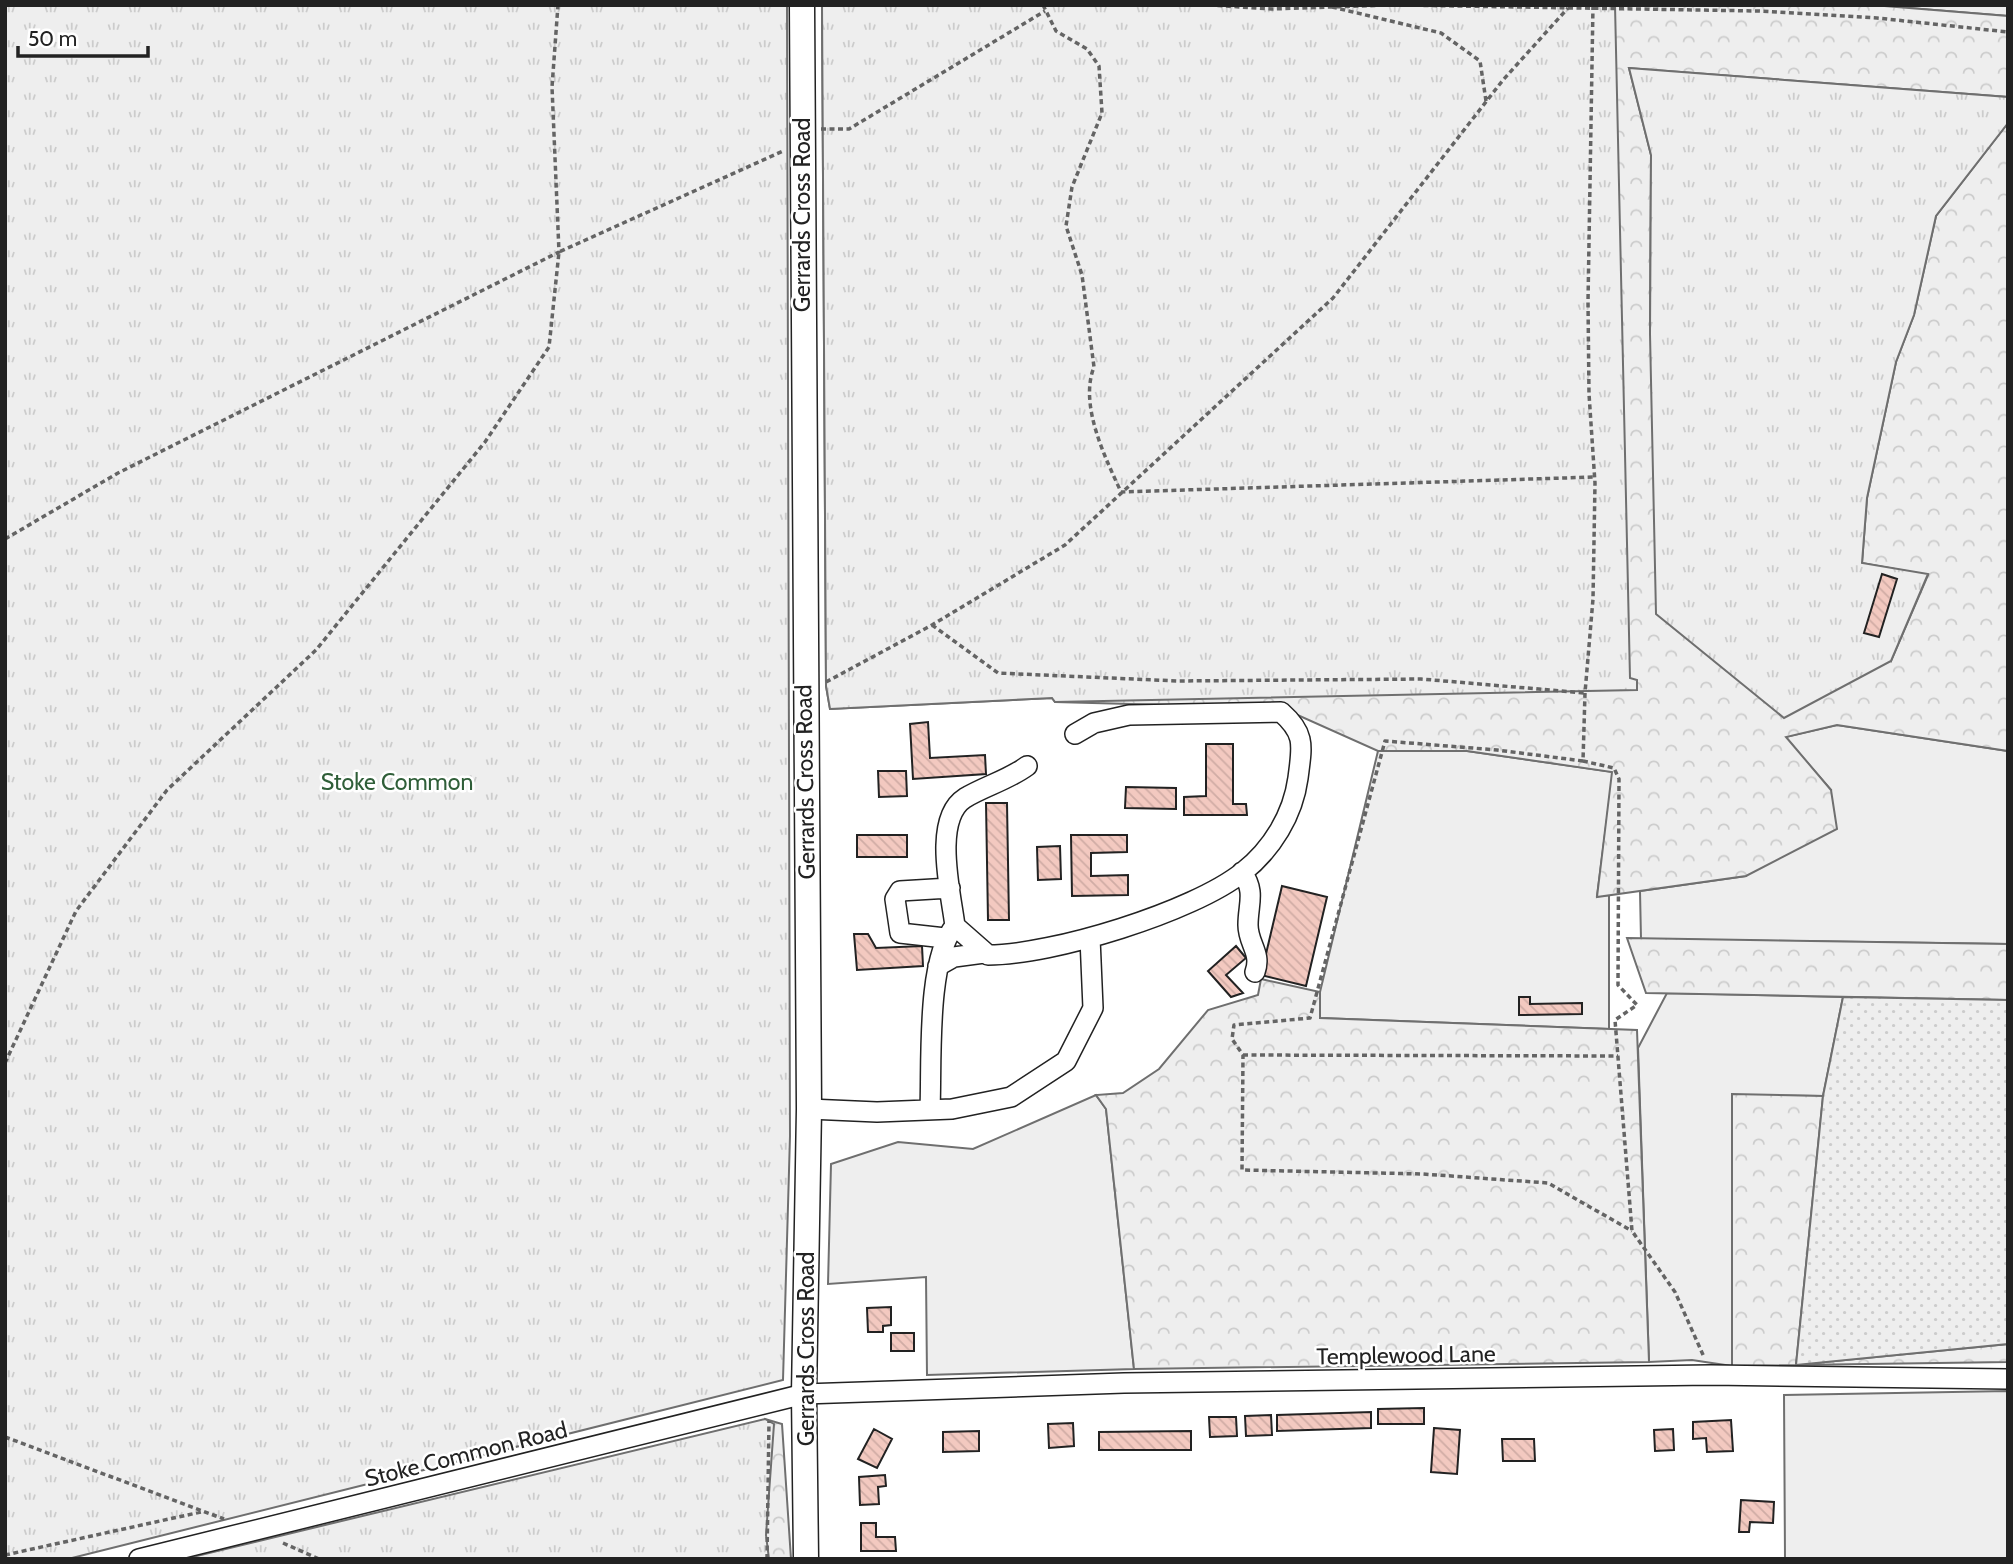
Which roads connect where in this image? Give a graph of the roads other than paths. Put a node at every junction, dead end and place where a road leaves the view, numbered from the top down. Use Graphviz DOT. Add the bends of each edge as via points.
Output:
graph roads {
  1 [pos="802,5"];
  2 [pos="1075,734"];
  3 [pos="1027,766"];
  4 [pos="1242,872"];
  5 [pos="950,888"];
  6 [pos="950,932"];
  7 [pos="1090,938"];
  8 [pos="984,953"];
  9 [pos="938,966"];
  10 [pos="1255,972"];
  11 [pos="808,1109"];
  12 [pos="930,1110"];
  13 [pos="2008,1379"];
  14 [pos="804,1394"];
  15 [pos="139,1559"];
  16 [pos="806,1559"];
  1 -- 11 [label="main road, Gerrards Cross Road"];
  2 -- 4 [label="street" via="1094,723 1129,715 1281,712 1296,724 1303,743 1297,789 1272,844"];
  3 -- 5 [label="street" via="962,800 950,814"];
  4 -- 7 [label="street" via="1159,915"];
  4 -- 10 [label="street" via="1253,897 1248,925 1259,961"];
  5 -- 6 [label="street"];
  5 -- 6 [label="street" via="900,891 895,899 900,933"];
  6 -- 8 [label="street"];
  6 -- 9 [label="street"];
  7 -- 8 [label="street" via="998,955"];
  7 -- 12 [label="street" via="1093,1009 1066,1061 1012,1097"];
  8 -- 9 [label="street" via="954,957"];
  9 -- 12 [label="street"];
  11 -- 12 [label="street"];
  11 -- 14 [label="main road, Gerrards Cross Road"];
  13 -- 14 [label="street, Templewood Lane" via="1712,1375 1124,1383"];
  14 -- 15 [label="street, Stoke Common Road"];
  14 -- 16 [label="main road, Gerrards Cross Road"];
}
